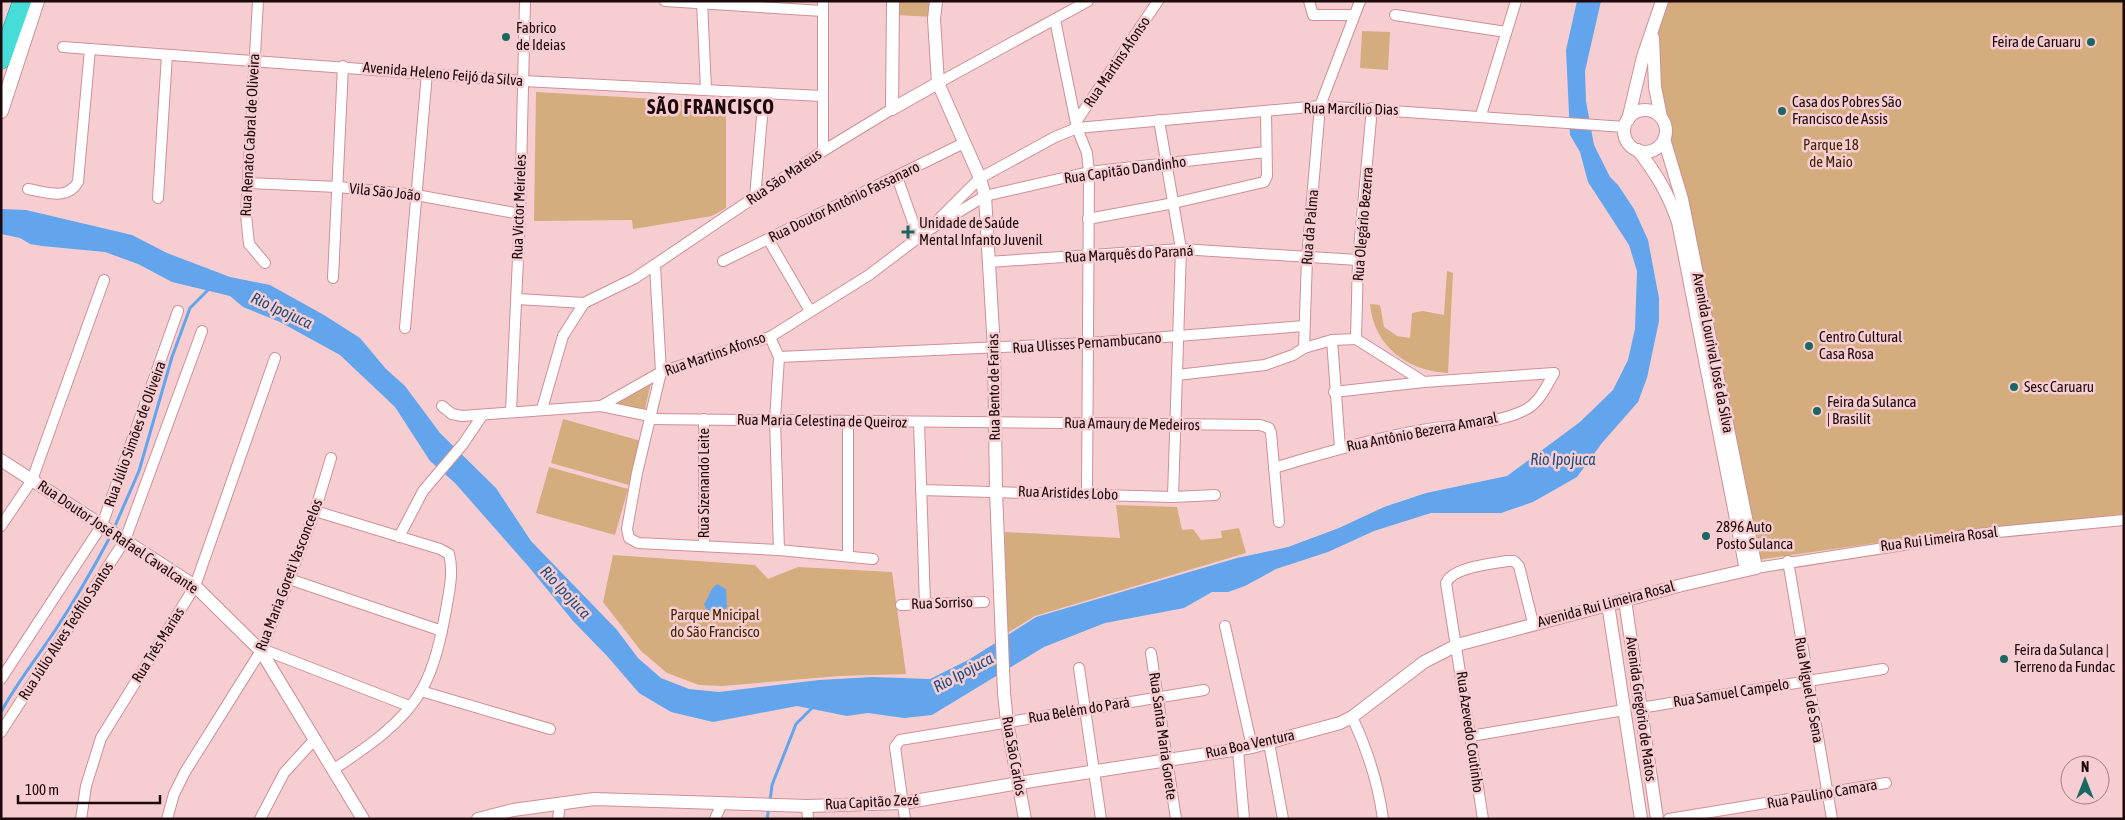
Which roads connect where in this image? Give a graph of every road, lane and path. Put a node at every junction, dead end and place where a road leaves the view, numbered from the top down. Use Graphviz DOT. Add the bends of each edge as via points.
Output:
graph roads {
  1 [pos="22,1"];
  2 [pos="37,1"];
  3 [pos="258,1"];
  4 [pos="525,1"];
  5 [pos="665,1"];
  6 [pos="893,1"];
  7 [pos="936,1"];
  8 [pos="1158,1"];
  9 [pos="1360,1"];
  10 [pos="1516,1"];
  11 [pos="1662,1"];
  12 [pos="702,2"];
  13 [pos="1309,2"];
  14 [pos="1082,3"];
  15 [pos="823,6"];
  16 [pos="1353,15"];
  17 [pos="1395,15"];
  18 [pos="1055,20"];
  19 [pos="1653,26"];
  20 [pos="1506,32"];
  21 [pos="63,47"];
  22 [pos="90,49"];
  23 [pos="166,54"];
  24 [pos="1,60"];
  25 [pos="254,60"];
  26 [pos="343,66"];
  27 [pos="427,73"];
  28 [pos="523,81"];
  29 [pos="938,83"];
  30 [pos="706,90"];
  31 [pos="764,94"];
  32 [pos="822,96"];
  33 [pos="1320,106"];
  34 [pos="1372,108"];
  35 [pos="892,109"];
  36 [pos="1,111"];
  37 [pos="1266,112"];
  38 [pos="1481,115"];
  39 [pos="1661,118"];
  40 [pos="1159,120"];
  41 [pos="1626,124"];
  42 [pos="1076,125"];
  43 [pos="1664,139"];
  44 [pos="964,142"];
  45 [pos="823,150"];
  46 [pos="1638,150"];
  47 [pos="1266,152"];
  48 [pos="1167,164"];
  49 [pos="1089,172"];
  50 [pos="897,177"];
  51 [pos="980,178"];
  52 [pos="248,183"];
  53 [pos="338,187"];
  54 [pos="28,190"];
  55 [pos="416,195"];
  56 [pos="985,196"];
  57 [pos="755,197"];
  58 [pos="158,198"];
  59 [pos="1174,203"];
  60 [pos="520,214"];
  61 [pos="1088,219"];
  62 [pos="922,233"];
  63 [pos="768,240"];
  64 [pos="1181,249"];
  65 [pos="1087,257"];
  66 [pos="1307,258"];
  67 [pos="1358,260"];
  68 [pos="723,261"];
  69 [pos="988,262"];
  70 [pos="265,263"];
  71 [pos="655,266"];
  72 [pos="333,278"];
  73 [pos="104,280"];
  74 [pos="516,299"];
  75 [pos="584,303"];
  76 [pos="178,311"];
  77 [pos="810,312"];
  78 [pos="1304,326"];
  79 [pos="405,328"];
  80 [pos="202,332"];
  81 [pos="770,337"];
  82 [pos="1179,337"];
  83 [pos="1356,339"];
  84 [pos="1332,340"];
  85 [pos="1090,344"];
  86 [pos="1304,348"];
  87 [pos="994,349"];
  88 [pos="779,356"];
  89 [pos="275,358"];
  90 [pos="661,372"];
  91 [pos="1177,375"];
  92 [pos="1424,382"];
  93 [pos="1334,392"];
  94 [pos="442,406"];
  95 [pos="601,406"];
  96 [pos="542,409"];
  97 [pos="511,412"];
  98 [pos="482,416"];
  99 [pos="649,417"];
  100 [pos="704,419"];
  101 [pos="775,420"];
  102 [pos="848,421"];
  103 [pos="919,422"];
  104 [pos="1086,423"];
  105 [pos="994,424"];
  106 [pos="1174,425"];
  107 [pos="1340,448"];
  108 [pos="331,458"];
  109 [pos="1,460"];
  110 [pos="1274,468"];
  111 [pos="32,480"];
  112 [pos="921,490"];
  113 [pos="996,491"];
  114 [pos="1087,494"];
  115 [pos="1215,495"];
  116 [pos="1173,497"];
  117 [pos="315,511"];
  118 [pos="2124,520"];
  119 [pos="1279,522"];
  120 [pos="102,525"];
  121 [pos="1,526"];
  122 [pos="399,536"];
  123 [pos="125,540"];
  124 [pos="704,546"];
  125 [pos="778,550"];
  126 [pos="848,555"];
  127 [pos="873,559"];
  128 [pos="1788,561"];
  129 [pos="1751,569"];
  130 [pos="290,579"];
  131 [pos="195,586"];
  132 [pos="1000,597"];
  133 [pos="1625,600"];
  134 [pos="984,602"];
  135 [pos="924,604"];
  136 [pos="1608,604"];
  137 [pos="901,605"];
  138 [pos="1533,623"];
  139 [pos="1225,626"];
  140 [pos="442,631"];
  141 [pos="1457,644"];
  142 [pos="262,650"];
  143 [pos="1151,653"];
  144 [pos="1079,668"];
  145 [pos="1883,669"];
  146 [pos="1,679"];
  147 [pos="1807,680"];
  148 [pos="1204,690"];
  149 [pos="421,691"];
  150 [pos="1158,697"];
  151 [pos="409,706"];
  152 [pos="1085,708"];
  153 [pos="1640,708"];
  154 [pos="1624,710"];
  155 [pos="1352,717"];
  156 [pos="1006,722"];
  157 [pos="550,729"];
  158 [pos="1,732"];
  159 [pos="1471,736"];
  160 [pos="315,739"];
  161 [pos="1269,743"];
  162 [pos="1252,747"];
  163 [pos="1238,750"];
  164 [pos="1166,759"];
  165 [pos="334,769"];
  166 [pos="1094,771"];
  167 [pos="1019,783"];
  168 [pos="1886,783"];
  169 [pos="1827,794"];
  170 [pos="722,803"];
  171 [pos="903,803"];
  172 [pos="560,804"];
  173 [pos="807,806"];
  174 [pos="81,819"];
  175 [pos="167,819"];
  176 [pos="260,819"];
  177 [pos="363,819"];
  178 [pos="478,819"];
  179 [pos="558,819"];
  180 [pos="716,819"];
  181 [pos="808,819"];
  182 [pos="905,819"];
  183 [pos="1025,819"];
  184 [pos="1101,819"];
  185 [pos="1176,819"];
  186 [pos="1244,819"];
  187 [pos="1283,819"];
  188 [pos="1383,819"];
  189 [pos="1483,819"];
  190 [pos="1641,819"];
  191 [pos="1657,819"];
  192 [pos="1669,819"];
  193 [pos="1832,819"];
  1 -- 24 [label="highway"];
  2 -- 36 [label="main road"];
  3 -- 25 [label="street, Rua Renato Cabral de Oliveira"];
  4 -- 28 [label="street, Rua Victor Meireles"];
  5 -- 12 [label="street"];
  6 -- 35 [label="street"];
  7 -- 29 [label="street"];
  8 -- 42 [label="street, Rua Martins Afonso"];
  9 -- 16 [label="street, Rua da Palma"];
  10 -- 20 [label="street"];
  11 -- 19 [label="street"];
  12 -- 15 [label="street"];
  12 -- 30 [label="street"];
  13 -- 16 [label="street" via="1313,16"];
  14 -- 18 [label="street, Rua São Mateus"];
  15 -- 32 [label="street"];
  16 -- 33 [label="street, Rua da Palma"];
  17 -- 20 [label="street"];
  18 -- 29 [label="street, Rua São Mateus"];
  18 -- 42 [label="street"];
  19 -- 39 [label="street, Avenida Lourival José da Silva" via="1652,57"];
  19 -- 41 [label="street"];
  20 -- 38 [label="street"];
  21 -- 22 [label="street, Avenida Heleno Feijó da Silva"];
  22 -- 23 [label="street, Avenida Heleno Feijó da Silva"];
  22 -- 54 [label="street" via="78,182 68,192 60,194"];
  23 -- 25 [label="street, Avenida Heleno Feijó da Silva"];
  23 -- 58 [label="street"];
  25 -- 26 [label="street, Avenida Heleno Feijó da Silva"];
  25 -- 52 [label="street, Rua Renato Cabral de Oliveira"];
  26 -- 27 [label="street, Avenida Heleno Feijó da Silva"];
  26 -- 53 [label="street"];
  27 -- 28 [label="street, Avenida Heleno Feijó da Silva"];
  27 -- 55 [label="street"];
  28 -- 30 [label="street, Avenida Heleno Feijó da Silva"];
  28 -- 60 [label="street, Rua Victor Meireles"];
  29 -- 35 [label="street, Rua São Mateus"];
  29 -- 44 [label="street, Rua Bento de Farias"];
  30 -- 31 [label="street, Avenida Heleno Feijó da Silva"];
  31 -- 32 [label="street, Avenida Heleno Feijó da Silva"];
  31 -- 57 [label="street"];
  32 -- 45 [label="street"];
  33 -- 34 [label="street, Rua Marcílio Dias"];
  33 -- 37 [label="street, Rua Marcílio Dias"];
  33 -- 66 [label="street, Rua da Palma"];
  34 -- 38 [label="street, Rua Marcílio Dias"];
  34 -- 67 [label="street, Rua Olegário Bezerra"];
  35 -- 45 [label="street, Rua São Mateus"];
  37 -- 40 [label="street, Rua Marcílio Dias"];
  37 -- 47 [label="street"];
  38 -- 41 [label="street, Rua Marcílio Dias" via="1598,126"];
  39 -- 41 [label="street" via="1644,110 1632,115"];
  39 -- 43 [label="street, Avenida Lourival José da Silva" via="1666,128"];
  40 -- 42 [label="street, Rua Marcílio Dias"];
  40 -- 48 [label="street"];
  41 -- 46 [label="street, Avenida Lourival José da Silva" via="1627,141"];
  42 -- 49 [label="street" via="1087,153"];
  42 -- 51 [label="street, Rua Martins Afonso"];
  43 -- 46 [label="street" via="1651,151"];
  43 -- 129 [label="street, Avenida Lourival José da Silva" via="1682,199"];
  44 -- 50 [label="street, Rua Doutor Antônio Fassanaro"];
  44 -- 51 [label="street, Rua Bento de Farias"];
  45 -- 57 [label="street, Rua São Mateus"];
  46 -- 129 [label="street, Avenida Lourival José da Silva" via="1670,196 1678,222"];
  47 -- 48 [label="street, Rua Capitão Dandinho"];
  47 -- 59 [label="street" via="1266,180"];
  48 -- 49 [label="street, Rua Capitão Dandinho"];
  48 -- 59 [label="street"];
  49 -- 56 [label="street, Rua Capitão Dandinho"];
  49 -- 61 [label="street"];
  50 -- 62 [label="street"];
  50 -- 63 [label="street, Rua Doutor Antônio Fassanaro"];
  51 -- 56 [label="street, Rua Bento de Farias"];
  51 -- 62 [label="street, Rua Martins Afonso"];
  52 -- 53 [label="street, Vila São João"];
  52 -- 70 [label="street, Rua Renato Cabral de Oliveira" via="246,230 252,248"];
  53 -- 55 [label="street, Vila São João"];
  53 -- 72 [label="street"];
  55 -- 60 [label="street, Vila São João"];
  55 -- 79 [label="street"];
  56 -- 62 [label="street, Rua Martins Afonso"];
  56 -- 69 [label="street, Rua Bento de Farias"];
  57 -- 71 [label="street, Rua São Mateus"];
  59 -- 61 [label="street"];
  59 -- 64 [label="street"];
  60 -- 74 [label="street, Rua Victor Meireles"];
  61 -- 65 [label="street"];
  62 -- 77 [label="street, Rua Martins Afonso" via="869,275"];
  63 -- 68 [label="street, Rua Doutor Antônio Fassanaro"];
  63 -- 77 [label="street"];
  64 -- 65 [label="street, Rua Marquês do Paraná"];
  64 -- 66 [label="street, Rua Marquês do Paraná"];
  64 -- 82 [label="street"];
  65 -- 69 [label="street, Rua Marquês do Paraná"];
  65 -- 85 [label="street"];
  66 -- 67 [label="street, Rua Marquês do Paraná"];
  66 -- 78 [label="street, Rua da Palma"];
  67 -- 83 [label="street, Rua Olegário Bezerra"];
  69 -- 87 [label="street, Rua Bento de Farias"];
  71 -- 75 [label="street, Rua São Mateus"];
  71 -- 90 [label="street"];
  73 -- 111 [label="street"];
  74 -- 75 [label="street"];
  74 -- 97 [label="street, Rua Victor Meireles"];
  75 -- 96 [label="street" via="563,336"];
  76 -- 120 [label="street, Rua Júlio Simões de Oliveira"];
  77 -- 81 [label="street, Rua Martins Afonso"];
  78 -- 82 [label="street, Rua Ulisses Pernambucano"];
  78 -- 86 [label="street, Rua da Palma"];
  80 -- 123 [label="street, Rua Júlio Alves Teófilo Santos"];
  81 -- 88 [label="street"];
  81 -- 90 [label="street, Rua Martins Afonso"];
  82 -- 85 [label="street, Rua Ulisses Pernambucano"];
  82 -- 91 [label="street"];
  83 -- 84 [label="street"];
  83 -- 92 [label="street"];
  84 -- 86 [label="street"];
  84 -- 93 [label="street"];
  85 -- 87 [label="street, Rua Ulisses Pernambucano"];
  85 -- 104 [label="street"];
  86 -- 91 [label="street" via="1265,365"];
  87 -- 88 [label="street, Rua Ulisses Pernambucano"];
  87 -- 105 [label="street, Rua Bento de Farias"];
  88 -- 101 [label="street"];
  89 -- 131 [label="street, Rua Três Marias"];
  90 -- 95 [label="street, Rua Martins Afonso"];
  90 -- 99 [label="street"];
  91 -- 106 [label="street"];
  92 -- 93 [label="street"];
  92 -- 107 [label="street, Rua Antônio Bezerra Amaral" via="1554,373 1541,396 1513,415 1399,434"];
  93 -- 107 [label="street"];
  94 -- 98 [label="street, Rua Martins Afonso" via="456,415"];
  95 -- 96 [label="street, Rua Martins Afonso"];
  95 -- 99 [label="street, Rua Maria Celestina de Queiroz"];
  96 -- 97 [label="street, Rua Martins Afonso"];
  97 -- 98 [label="street, Rua Martins Afonso"];
  98 -- 122 [label="street" via="423,491"];
  99 -- 100 [label="street, Rua Maria Celestina de Queiroz"];
  99 -- 124 [label="street" via="627,528 629,538 638,543"];
  100 -- 101 [label="street, Rua Maria Celestina de Queiroz"];
  100 -- 124 [label="street, Rua Sizenando Leite"];
  101 -- 102 [label="street, Rua Maria Celestina de Queiroz"];
  101 -- 125 [label="street"];
  102 -- 103 [label="street, Rua Maria Celestina de Queiroz"];
  102 -- 126 [label="street"];
  103 -- 105 [label="street, Rua Maria Celestina de Queiroz"];
  103 -- 112 [label="street"];
  104 -- 105 [label="street, Rua Amaury de Medeiros"];
  104 -- 106 [label="street, Rua Amaury de Medeiros"];
  104 -- 114 [label="street"];
  105 -- 113 [label="street, Rua Bento de Farias"];
  106 -- 110 [label="street, Rua Amaury de Medeiros" via="1260,425 1269,428"];
  106 -- 116 [label="street"];
  107 -- 110 [label="street, Rua Antônio Bezerra Amaral"];
  108 -- 117 [label="street, Rua Maria Goreti Vasconcelos"];
  109 -- 111 [label="street, Rua Doutor José Rafael Cavalcante"];
  110 -- 119 [label="street"];
  111 -- 120 [label="street, Rua Doutor José Rafael Cavalcante"];
  111 -- 121 [label="street"];
  112 -- 113 [label="street, Rua Aristides Lobo"];
  112 -- 135 [label="street"];
  113 -- 114 [label="street, Rua Aristides Lobo"];
  113 -- 132 [label="street, Rua Bento de Farias"];
  114 -- 116 [label="street, Rua Aristides Lobo"];
  115 -- 116 [label="street, Rua Aristides Lobo"];
  117 -- 122 [label="street"];
  117 -- 130 [label="street, Rua Maria Goreti Vasconcelos"];
  118 -- 128 [label="street, Rua Rui Limeira Rosal" via="1967,535"];
  120 -- 123 [label="street, Rua Doutor José Rafael Cavalcante"];
  120 -- 146 [label="street, Rua Júlio Simões de Oliveira"];
  122 -- 140 [label="street" via="449,554 452,575"];
  123 -- 131 [label="street, Rua Doutor José Rafael Cavalcante"];
  123 -- 158 [label="street, Rua Júlio Alves Teófilo Santos"];
  124 -- 125 [label="street"];
  125 -- 126 [label="street"];
  126 -- 127 [label="street"];
  128 -- 129 [label="street, Rua Rui Limeira Rosal"];
  128 -- 147 [label="street, Rua Miguel de Sena"];
  129 -- 133 [label="street, Avenida Rui Limeira Rosal"];
  130 -- 140 [label="street"];
  130 -- 142 [label="street, Rua Maria Goreti Vasconcelos"];
  131 -- 142 [label="street, Rua Doutor José Rafael Cavalcante"];
  131 -- 174 [label="street, Rua Três Marias" via="101,738 86,786"];
  132 -- 156 [label="street, Rua São Carlos"];
  133 -- 136 [label="street, Avenida Rui Limeira Rosal"];
  133 -- 153 [label="street, Avenida Gregório de Matos"];
  134 -- 135 [label="street, Rua Sorriso"];
  135 -- 137 [label="street, Rua Sorriso"];
  136 -- 138 [label="street, Avenida Rui Limeira Rosal"];
  136 -- 154 [label="street, Avenida Gregório de Matos"];
  138 -- 141 [label="street, Avenida Rui Limeira Rosal"];
  138 -- 141 [label="street, Rua Azevedo Coutinho" via="1519,566 1514,561 1506,560 1458,572 1451,575 1446,583"];
  139 -- 162 [label="street"];
  140 -- 149 [label="street"];
  141 -- 155 [label="street, Rua Boa Ventura" via="1405,675"];
  141 -- 159 [label="street, Rua Azevedo Coutinho"];
  142 -- 151 [label="street"];
  142 -- 160 [label="street, Rua Doutor José Rafael Cavalcante"];
  142 -- 175 [label="street, Rua Maria Goreti Vasconcelos" via="185,772"];
  143 -- 150 [label="street, Rua Santa Maria Gorete"];
  144 -- 152 [label="street"];
  145 -- 147 [label="street, Rua Samuel Campelo"];
  147 -- 153 [label="street, Rua Samuel Campelo"];
  147 -- 169 [label="street, Rua Miguel de Sena"];
  148 -- 150 [label="street, Rua Belém do Pará"];
  149 -- 151 [label="street"];
  149 -- 157 [label="street"];
  150 -- 152 [label="street, Rua Belém do Pará"];
  150 -- 164 [label="street, Rua Santa Maria Gorete"];
  151 -- 165 [label="street" via="379,737"];
  152 -- 156 [label="street, Rua Belém do Pará"];
  152 -- 166 [label="street"];
  153 -- 191 [label="street, Avenida Gregório de Matos"];
  154 -- 159 [label="street"];
  154 -- 190 [label="street, Avenida Gregório de Matos"];
  155 -- 161 [label="street, Rua Boa Ventura"];
  155 -- 188 [label="street" via="1368,750"];
  156 -- 167 [label="street, Rua São Carlos"];
  156 -- 171 [label="street, Rua Belém do Pará" via="905,737 896,743 894,748"];
  159 -- 189 [label="street, Rua Azevedo Coutinho"];
  160 -- 165 [label="street, Rua Doutor José Rafael Cavalcante"];
  160 -- 176 [label="street" via="284,773"];
  161 -- 162 [label="street, Rua Boa Ventura"];
  161 -- 187 [label="street"];
  162 -- 163 [label="street, Rua Boa Ventura"];
  163 -- 164 [label="street, Rua Boa Ventura"];
  163 -- 186 [label="street"];
  164 -- 166 [label="street, Rua Boa Ventura"];
  164 -- 185 [label="street, Rua Santa Maria Gorete"];
  165 -- 177 [label="street, Rua Doutor José Rafael Cavalcante"];
  166 -- 167 [label="street, Rua Boa Ventura"];
  166 -- 184 [label="street"];
  167 -- 171 [label="street, Rua Capitão Zezé"];
  167 -- 183 [label="street, Rua São Carlos"];
  168 -- 169 [label="street, Rua Paulino Camara"];
  169 -- 192 [label="street, Rua Paulino Camara"];
  169 -- 193 [label="street, Rua Miguel de Sena"];
  170 -- 172 [label="street, Rua Capitão Zezé" via="594,799"];
  170 -- 173 [label="street, Rua Capitão Zezé"];
  170 -- 180 [label="street"];
  171 -- 173 [label="street, Rua Capitão Zezé"];
  171 -- 182 [label="street"];
  172 -- 178 [label="street, Rua Capitão Zezé" via="513,810"];
  172 -- 179 [label="street"];
  173 -- 181 [label="street"];
}
